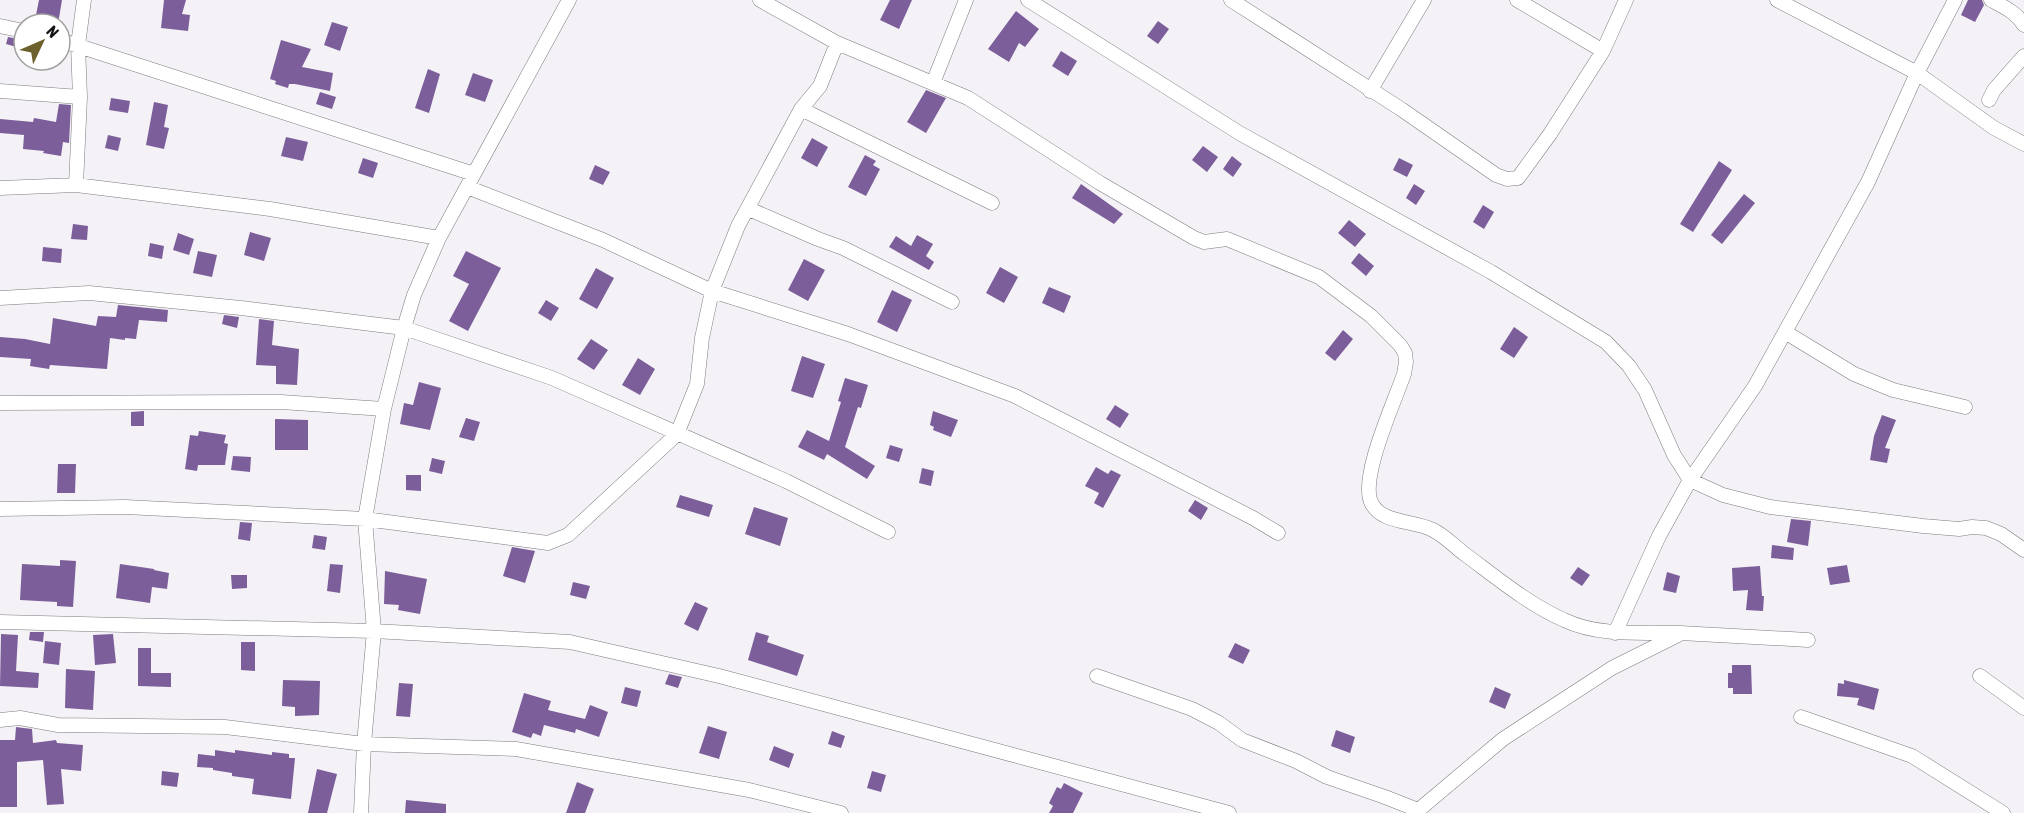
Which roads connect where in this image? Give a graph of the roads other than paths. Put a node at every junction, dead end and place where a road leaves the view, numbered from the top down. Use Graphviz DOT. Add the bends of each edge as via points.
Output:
graph roads {
  1 [pos="84,0"];
  2 [pos="569,0"];
  3 [pos="760,0"];
  4 [pos="966,0"];
  5 [pos="1028,0"];
  6 [pos="1231,0"];
  7 [pos="1424,0"];
  8 [pos="1517,0"];
  9 [pos="1626,0"];
  10 [pos="1777,0"];
  11 [pos="1955,0"];
  12 [pos="1991,0"];
  13 [pos="2024,25"];
  14 [pos="72,43"];
  15 [pos="837,43"];
  16 [pos="78,45"];
  17 [pos="1603,51"];
  18 [pos="2024,56"];
  19 [pos="1917,73"];
  20 [pos="933,83"];
  21 [pos="0,91"];
  22 [pos="1370,91"];
  23 [pos="80,97"];
  24 [pos="1989,100"];
  25 [pos="801,109"];
  26 [pos="2024,144"];
  27 [pos="474,174"];
  28 [pos="76,185"];
  29 [pos="467,187"];
  30 [pos="0,188"];
  31 [pos="992,203"];
  32 [pos="748,209"];
  33 [pos="439,238"];
  34 [pos="712,291"];
  35 [pos="0,297"];
  36 [pos="952,302"];
  37 [pos="404,328"];
  38 [pos="1785,332"];
  39 [pos="0,404"];
  40 [pos="1965,407"];
  41 [pos="384,409"];
  42 [pos="677,434"];
  43 [pos="1690,480"];
  44 [pos="0,509"];
  45 [pos="365,519"];
  46 [pos="888,532"];
  47 [pos="1278,533"];
  48 [pos="2024,550"];
  49 [pos="0,622"];
  50 [pos="374,631"];
  51 [pos="1615,633"];
  52 [pos="1681,633"];
  53 [pos="1808,640"];
  54 [pos="1097,676"];
  55 [pos="1980,676"];
  56 [pos="2024,708"];
  57 [pos="1801,717"];
  58 [pos="0,720"];
  59 [pos="364,744"];
  60 [pos="1417,812"];
  61 [pos="361,813"];
  62 [pos="841,813"];
  63 [pos="1229,813"];
  64 [pos="2003,813"];
  1 -- 16 [label="street"];
  2 -- 27 [label="street"];
  3 -- 15 [label="street"];
  4 -- 20 [label="street"];
  5 -- 43 [label="street" via="1241,134 1491,272 1606,342 1645,390 1674,455"];
  6 -- 22 [label="street"];
  7 -- 22 [label="street"];
  8 -- 17 [label="street"];
  9 -- 17 [label="street"];
  10 -- 19 [label="street"];
  11 -- 19 [label="street"];
  12 -- 13 [label="street" via="2010,10"];
  14 -- 16 [label="street"];
  15 -- 20 [label="street"];
  15 -- 25 [label="street" via="820,86"];
  16 -- 23 [label="street"];
  16 -- 27 [label="street"];
  17 -- 22 [label="street" via="1518,178 1497,175"];
  18 -- 24 [label="street"];
  19 -- 26 [label="street" via="1994,128"];
  19 -- 38 [label="street" via="1868,182"];
  20 -- 51 [label="street" via="968,98 1194,238 1204,242 1227,239 1319,277 1371,316 1400,345 1406,362 1371,468 1368,488 1372,504 1384,516 1433,530 1528,601 1565,621"];
  21 -- 23 [label="street"];
  23 -- 28 [label="street"];
  25 -- 31 [label="street"];
  25 -- 32 [label="street"];
  27 -- 29 [label="street"];
  28 -- 30 [label="street"];
  28 -- 33 [label="street" via="270,209"];
  29 -- 33 [label="street"];
  29 -- 34 [label="street" via="603,240"];
  32 -- 34 [label="street"];
  32 -- 36 [label="street" via="843,248"];
  33 -- 37 [label="street"];
  34 -- 42 [label="street" via="697,384"];
  34 -- 47 [label="street" via="848,334 1015,396"];
  35 -- 37 [label="street" via="89,293"];
  37 -- 41 [label="street"];
  37 -- 42 [label="street" via="552,378"];
  38 -- 40 [label="street" via="1854,374 1893,390"];
  38 -- 43 [label="street" via="1755,387"];
  39 -- 41 [label="street" via="281,402"];
  41 -- 45 [label="street"];
  42 -- 45 [label="street" via="568,535 548,543"];
  42 -- 46 [label="street" via="786,481"];
  43 -- 48 [label="street" via="1723,495 1770,507 1923,526 1986,528"];
  43 -- 51 [label="street" via="1659,536"];
  44 -- 45 [label="street" via="124,507"];
  45 -- 50 [label="street"];
  49 -- 50 [label="street"];
  50 -- 59 [label="street"];
  50 -- 63 [label="street" via="570,642 719,676"];
  51 -- 52 [label="street"];
  52 -- 53 [label="street"];
  52 -- 60 [label="street" via="1612,668 1503,739"];
  54 -- 60 [label="street" via="1192,709 1242,740"];
  55 -- 56 [label="street"];
  57 -- 64 [label="street" via="1912,756"];
  58 -- 59 [label="street" via="225,728"];
  59 -- 61 [label="street"];
  59 -- 62 [label="street" via="516,749 749,790"];
}
